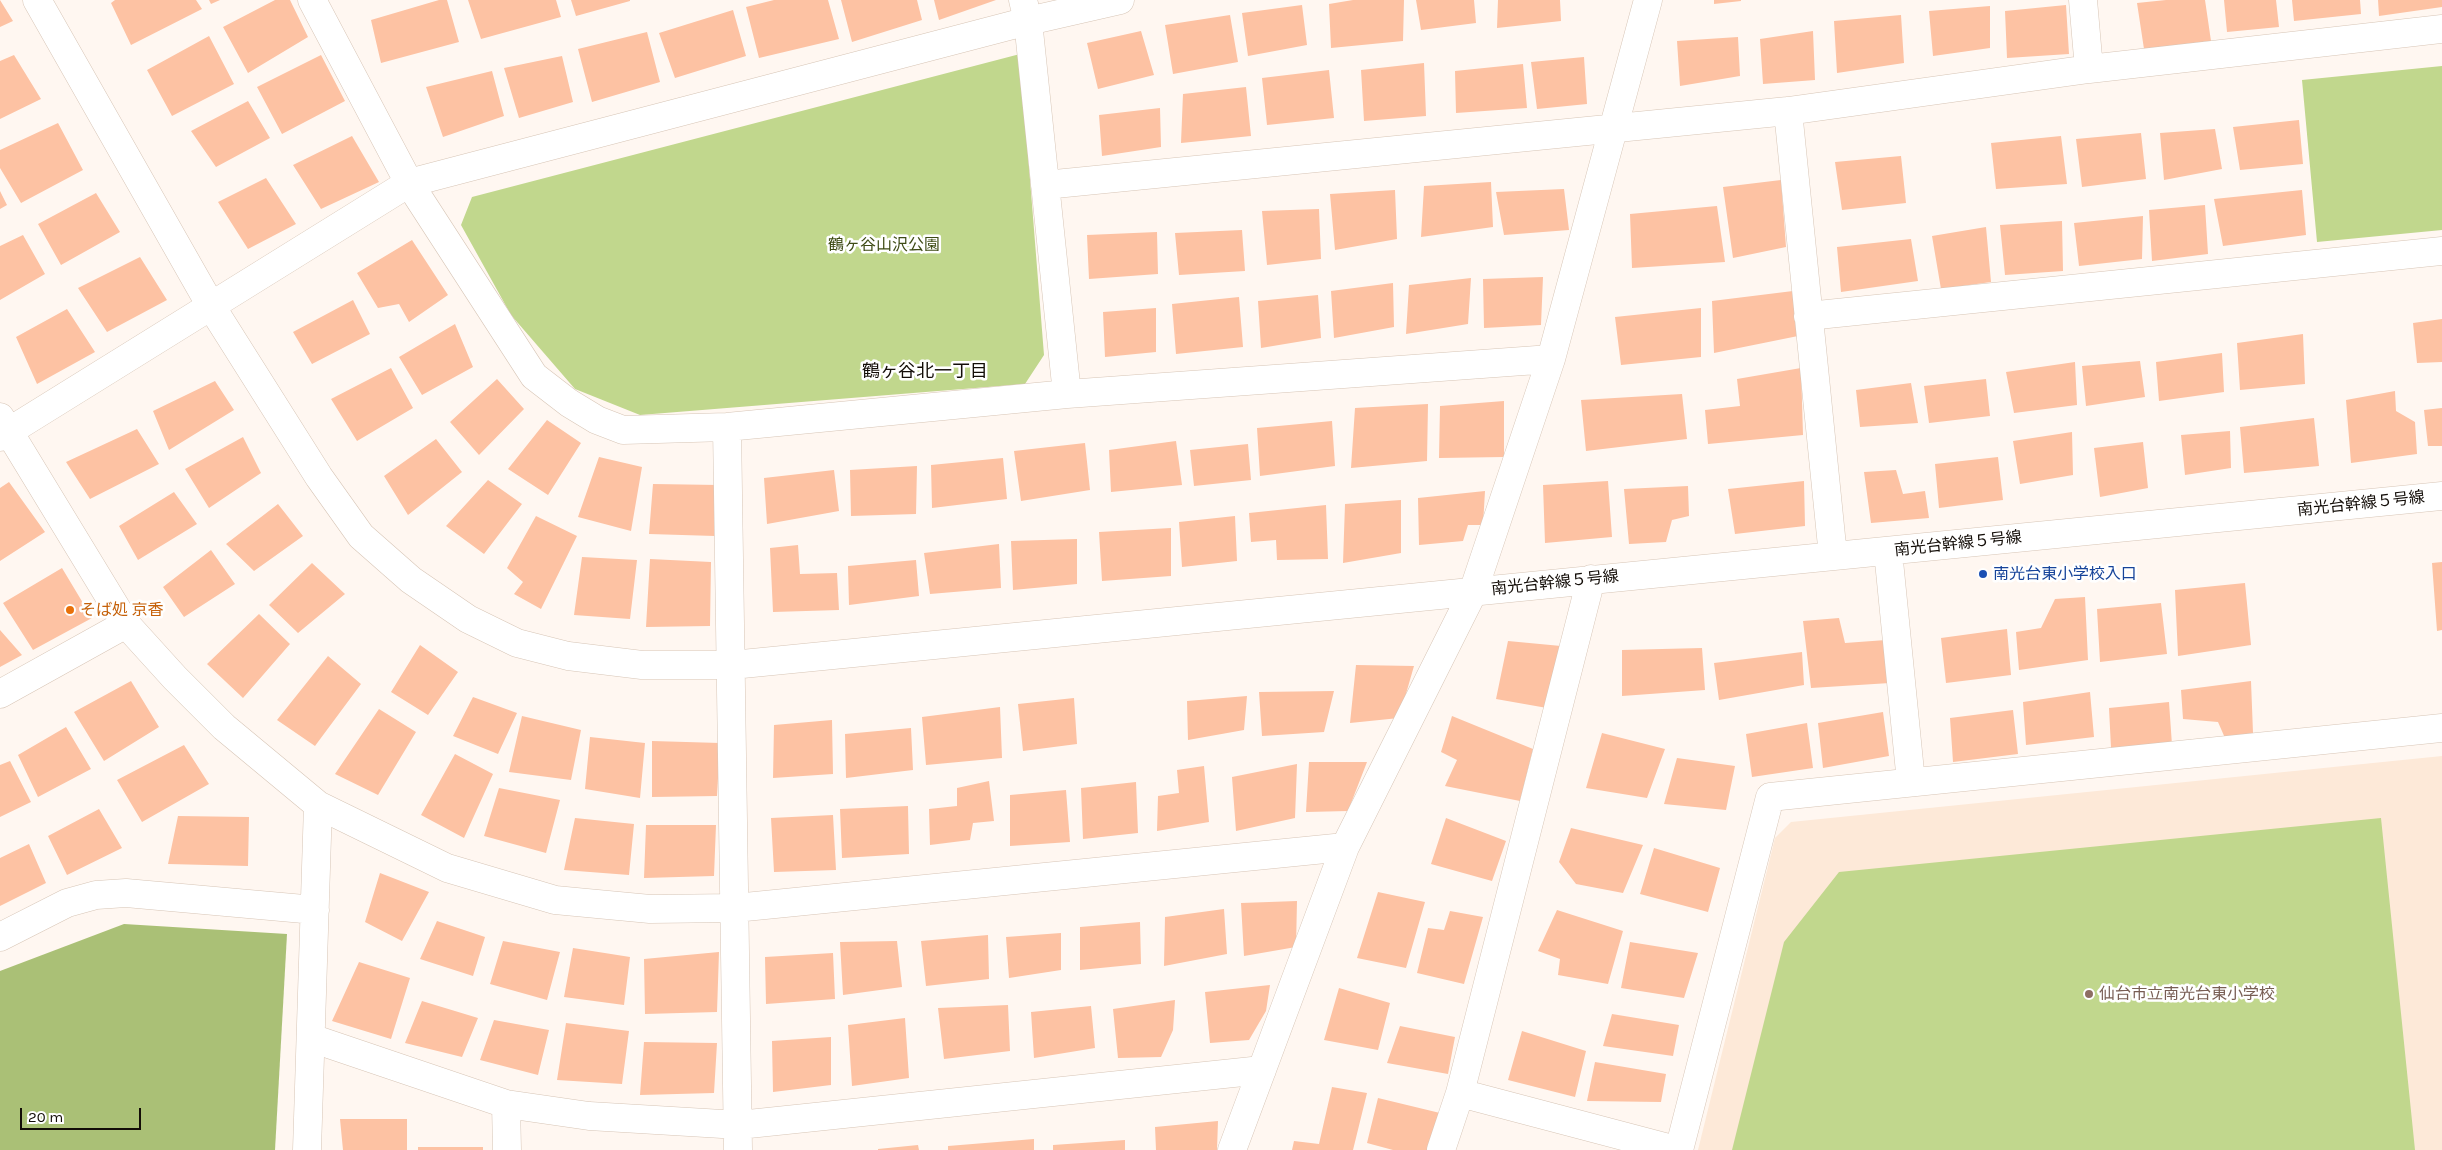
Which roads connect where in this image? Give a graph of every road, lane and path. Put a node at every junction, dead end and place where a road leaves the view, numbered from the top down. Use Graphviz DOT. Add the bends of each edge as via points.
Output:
graph roads {
  1 [pos="37,0"];
  2 [pos="312,0"];
  3 [pos="1120,0"];
  4 [pos="1648,0"];
  5 [pos="2083,0"];
  6 [pos="1025,11"];
  7 [pos="2442,29"];
  8 [pos="2089,69"];
  9 [pos="1788,112"];
  10 [pos="1614,129"];
  11 [pos="409,183"];
  12 [pos="1045,185"];
  13 [pos="2442,251"];
  14 [pos="211,306"];
  15 [pos="1808,316"];
  16 [pos="1550,359"];
  17 [pos="1067,394"];
  18 [pos="727,427"];
  19 [pos="3,429"];
  20 [pos="2442,496"];
  21 [pos="1888,551"];
  22 [pos="1833,556"];
  23 [pos="1591,579"];
  24 [pos="1473,592"];
  25 [pos="126,624"];
  26 [pos="732,665"];
  27 [pos="0,694"];
  28 [pos="2442,728"];
  29 [pos="1911,782"];
  30 [pos="318,804"];
  31 [pos="1345,847"];
  32 [pos="735,908"];
  33 [pos="315,910"];
  34 [pos="0,936"];
  35 [pos="311,1038"];
  36 [pos="1262,1070"];
  37 [pos="1460,1093"];
  38 [pos="506,1104"];
  39 [pos="739,1138"];
  40 [pos="307,1150"];
  41 [pos="507,1150"];
  42 [pos="1232,1150"];
  43 [pos="1441,1150"];
  44 [pos="1677,1150"];
  1 -- 14 [label="street, 南光台幹線５号線"];
  2 -- 11 [label="street"];
  3 -- 6 [label="street"];
  4 -- 10 [label="street"];
  5 -- 8 [label="street"];
  6 -- 11 [label="street"];
  6 -- 12 [label="street"];
  7 -- 8 [label="street"];
  8 -- 9 [label="street"];
  9 -- 10 [label="street"];
  9 -- 15 [label="street"];
  10 -- 12 [label="street"];
  10 -- 16 [label="street"];
  11 -- 14 [label="street"];
  11 -- 18 [label="street" via="534,376 569,403 597,420 623,430"];
  12 -- 17 [label="street"];
  13 -- 15 [label="street"];
  14 -- 19 [label="street"];
  14 -- 26 [label="street, 南光台幹線５号線" via="360,536 411,580 468,619 517,643 568,656 642,665"];
  15 -- 22 [label="street"];
  16 -- 17 [label="street"];
  16 -- 24 [label="street"];
  17 -- 18 [label="street"];
  18 -- 26 [label="street"];
  19 -- 25 [label="street"];
  20 -- 21 [label="street, 南光台幹線５号線"];
  21 -- 22 [label="street, 南光台幹線５号線"];
  21 -- 29 [label="street"];
  22 -- 23 [label="street, 南光台幹線５号線"];
  23 -- 24 [label="street, 南光台幹線５号線"];
  23 -- 37 [label="street"];
  24 -- 26 [label="street, 南光台幹線５号線"];
  24 -- 31 [label="street"];
  25 -- 27 [label="street"];
  25 -- 30 [label="street" via="224,727"];
  26 -- 32 [label="street"];
  28 -- 29 [label="street"];
  29 -- 44 [label="street" via="1770,797"];
  30 -- 32 [label="street" via="448,868 555,900 650,909"];
  30 -- 33 [label="street"];
  31 -- 32 [label="street"];
  31 -- 36 [label="street"];
  32 -- 39 [label="street"];
  33 -- 34 [label="street" via="126,893 96,895 66,903"];
  33 -- 35 [label="street"];
  35 -- 38 [label="street"];
  35 -- 40 [label="street"];
  36 -- 39 [label="street"];
  36 -- 42 [label="street"];
  37 -- 43 [label="street"];
  37 -- 44 [label="street"];
  38 -- 39 [label="street"];
  38 -- 41 [label="street"];
}
